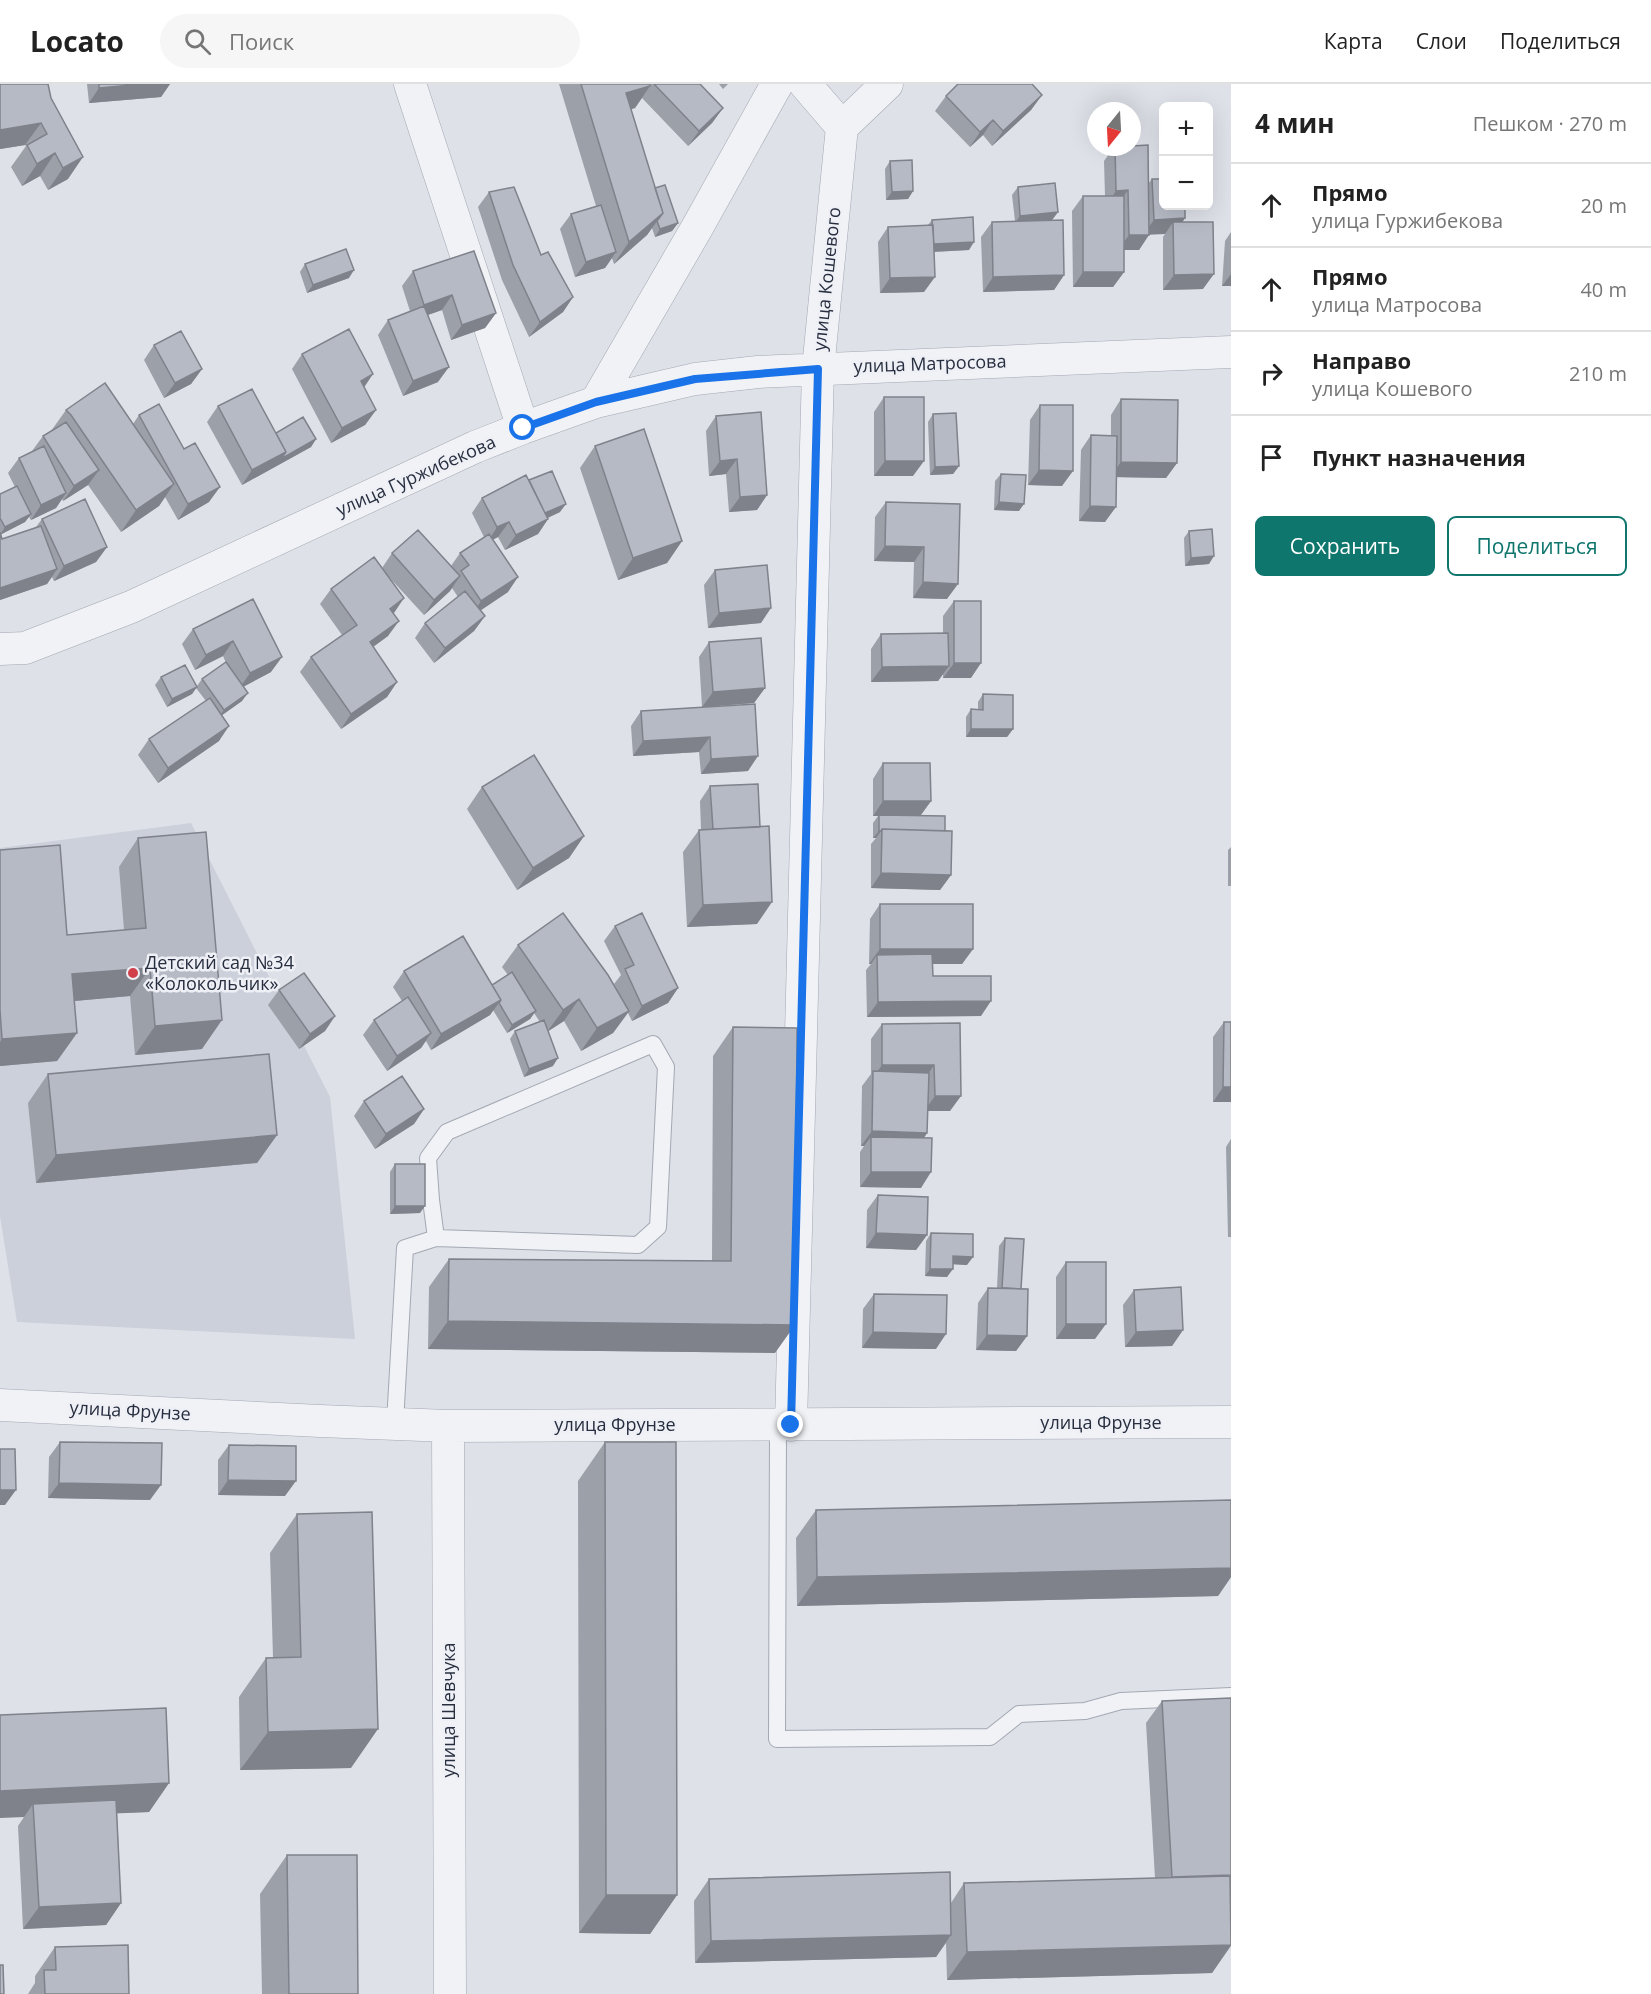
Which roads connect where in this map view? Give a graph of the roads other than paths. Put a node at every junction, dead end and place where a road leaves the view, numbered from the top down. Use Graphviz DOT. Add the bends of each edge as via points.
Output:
graph roads {
  1 [pos="410,84"];
  2 [pos="777,84"];
  3 [pos="805,84"];
  4 [pos="886,84"];
  5 [pos="842,127"];
  6 [pos="1231,352"];
  7 [pos="818,369"];
  8 [pos="596,402"];
  9 [pos="523,428"];
  10 [pos="0,649"];
  11 [pos="436,1238"];
  12 [pos="0,1405"];
  13 [pos="1231,1422"];
  14 [pos="395,1424"];
  15 [pos="785,1425"];
  16 [pos="448,1426"];
  17 [pos="1231,1696"];
  18 [pos="450,1994"];
  1 -- 9 [label="street"];
  2 -- 8 [label="street"];
  3 -- 5 [label="street"];
  4 -- 5 [label="street"];
  5 -- 7 [label="street, улица Кошевого"];
  6 -- 7 [label="street, улица Матросова"];
  7 -- 8 [label="street, улица Матросова" via="695,379"];
  7 -- 15 [label="street, улица Кошевого"];
  8 -- 9 [label="street, улица Гуржибекова"];
  9 -- 10 [label="street, улица Гуржибекова" via="131,607 26,648"];
  11 -- 11 [label="lane" via="638,1245 658,1227 666,1067 653,1044 447,1132 428,1158"];
  11 -- 14 [label="lane" via="405,1248"];
  12 -- 14 [label="street, улица Фрунзе"];
  13 -- 15 [label="street, улица Фрунзе"];
  14 -- 16 [label="street, улица Фрунзе"];
  15 -- 16 [label="street, улица Фрунзе"];
  15 -- 17 [label="lane" via="777,1739 990,1737 1018,1714 1085,1711 1120,1701"];
  16 -- 18 [label="street, улица Шевчука"];
}
